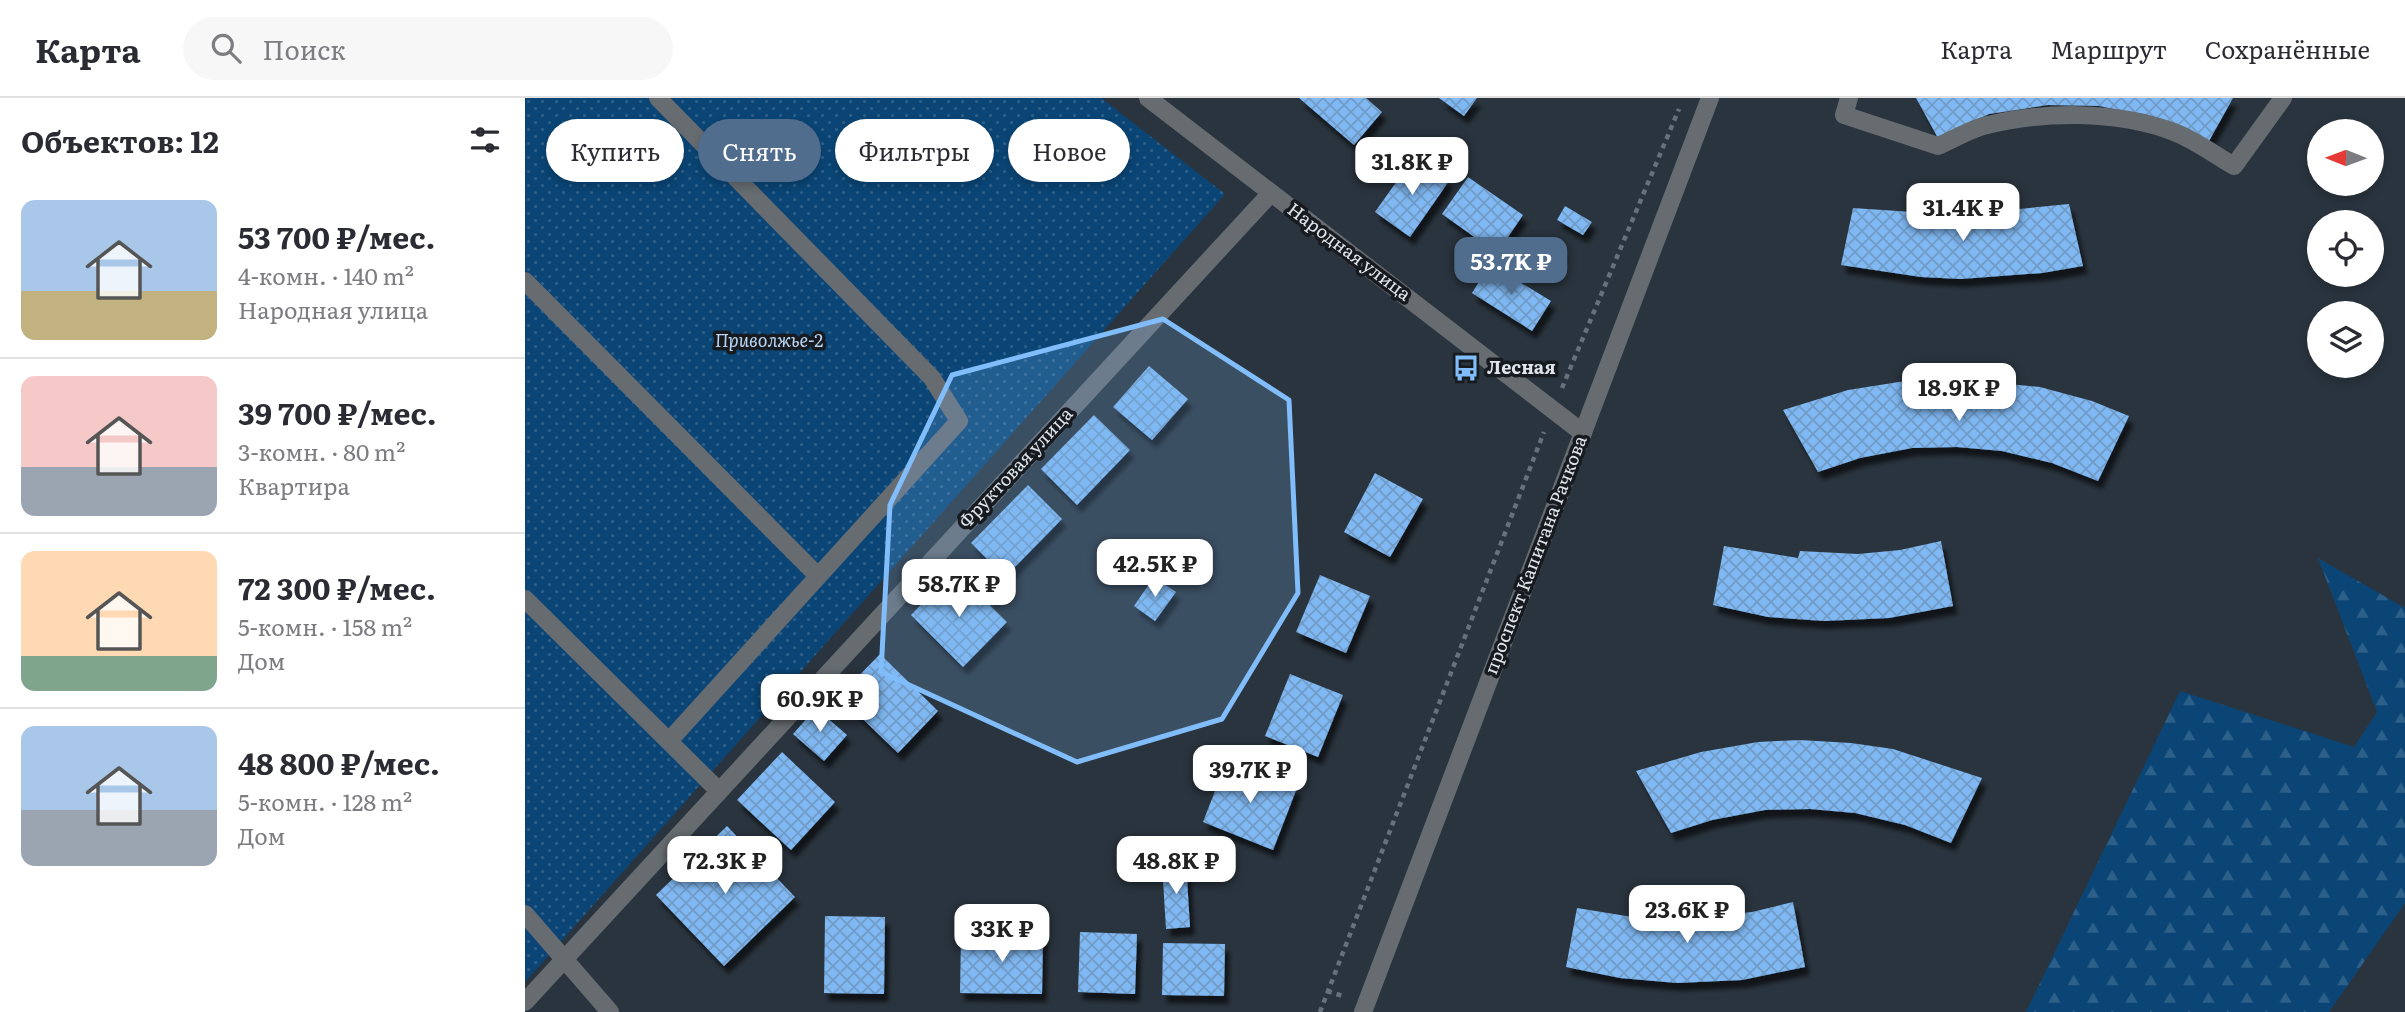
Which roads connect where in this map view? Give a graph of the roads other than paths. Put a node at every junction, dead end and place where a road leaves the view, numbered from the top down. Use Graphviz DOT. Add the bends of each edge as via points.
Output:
graph roads {
  1 [pos="658,98"];
  2 [pos="1147,98"];
  3 [pos="1710,98"];
  4 [pos="1849,98"];
  5 [pos="2283,98"];
  6 [pos="1271,193"];
  7 [pos="525,281"];
  8 [pos="1583,433"];
  9 [pos="818,576"];
  10 [pos="525,599"];
  11 [pos="669,741"];
  12 [pos="718,790"];
  13 [pos="525,914"];
  14 [pos="562,959"];
  15 [pos="525,1002"];
  16 [pos="610,1012"];
  17 [pos="1363,1012"];
  1 -- 9 [label="street" via="932,378 958,421"];
  2 -- 6 [label="street, Народная улица"];
  3 -- 8 [label="street, проспект Капитана Рачкова"];
  4 -- 5 [label="street" via="1844,115 1938,146 1981,127 2034,117 2079,116 2124,120 2174,132 2234,166"];
  6 -- 8 [label="street, Народная улица"];
  6 -- 12 [label="street, Фруктовая улица"];
  7 -- 9 [label="street"];
  8 -- 17 [label="street, проспект Капитана Рачкова"];
  9 -- 11 [label="street"];
  10 -- 11 [label="street"];
  11 -- 12 [label="street"];
  12 -- 14 [label="street, Фруктовая улица"];
  13 -- 14 [label="street"];
  14 -- 15 [label="street, Фруктовая улица"];
  14 -- 16 [label="street"];
}
